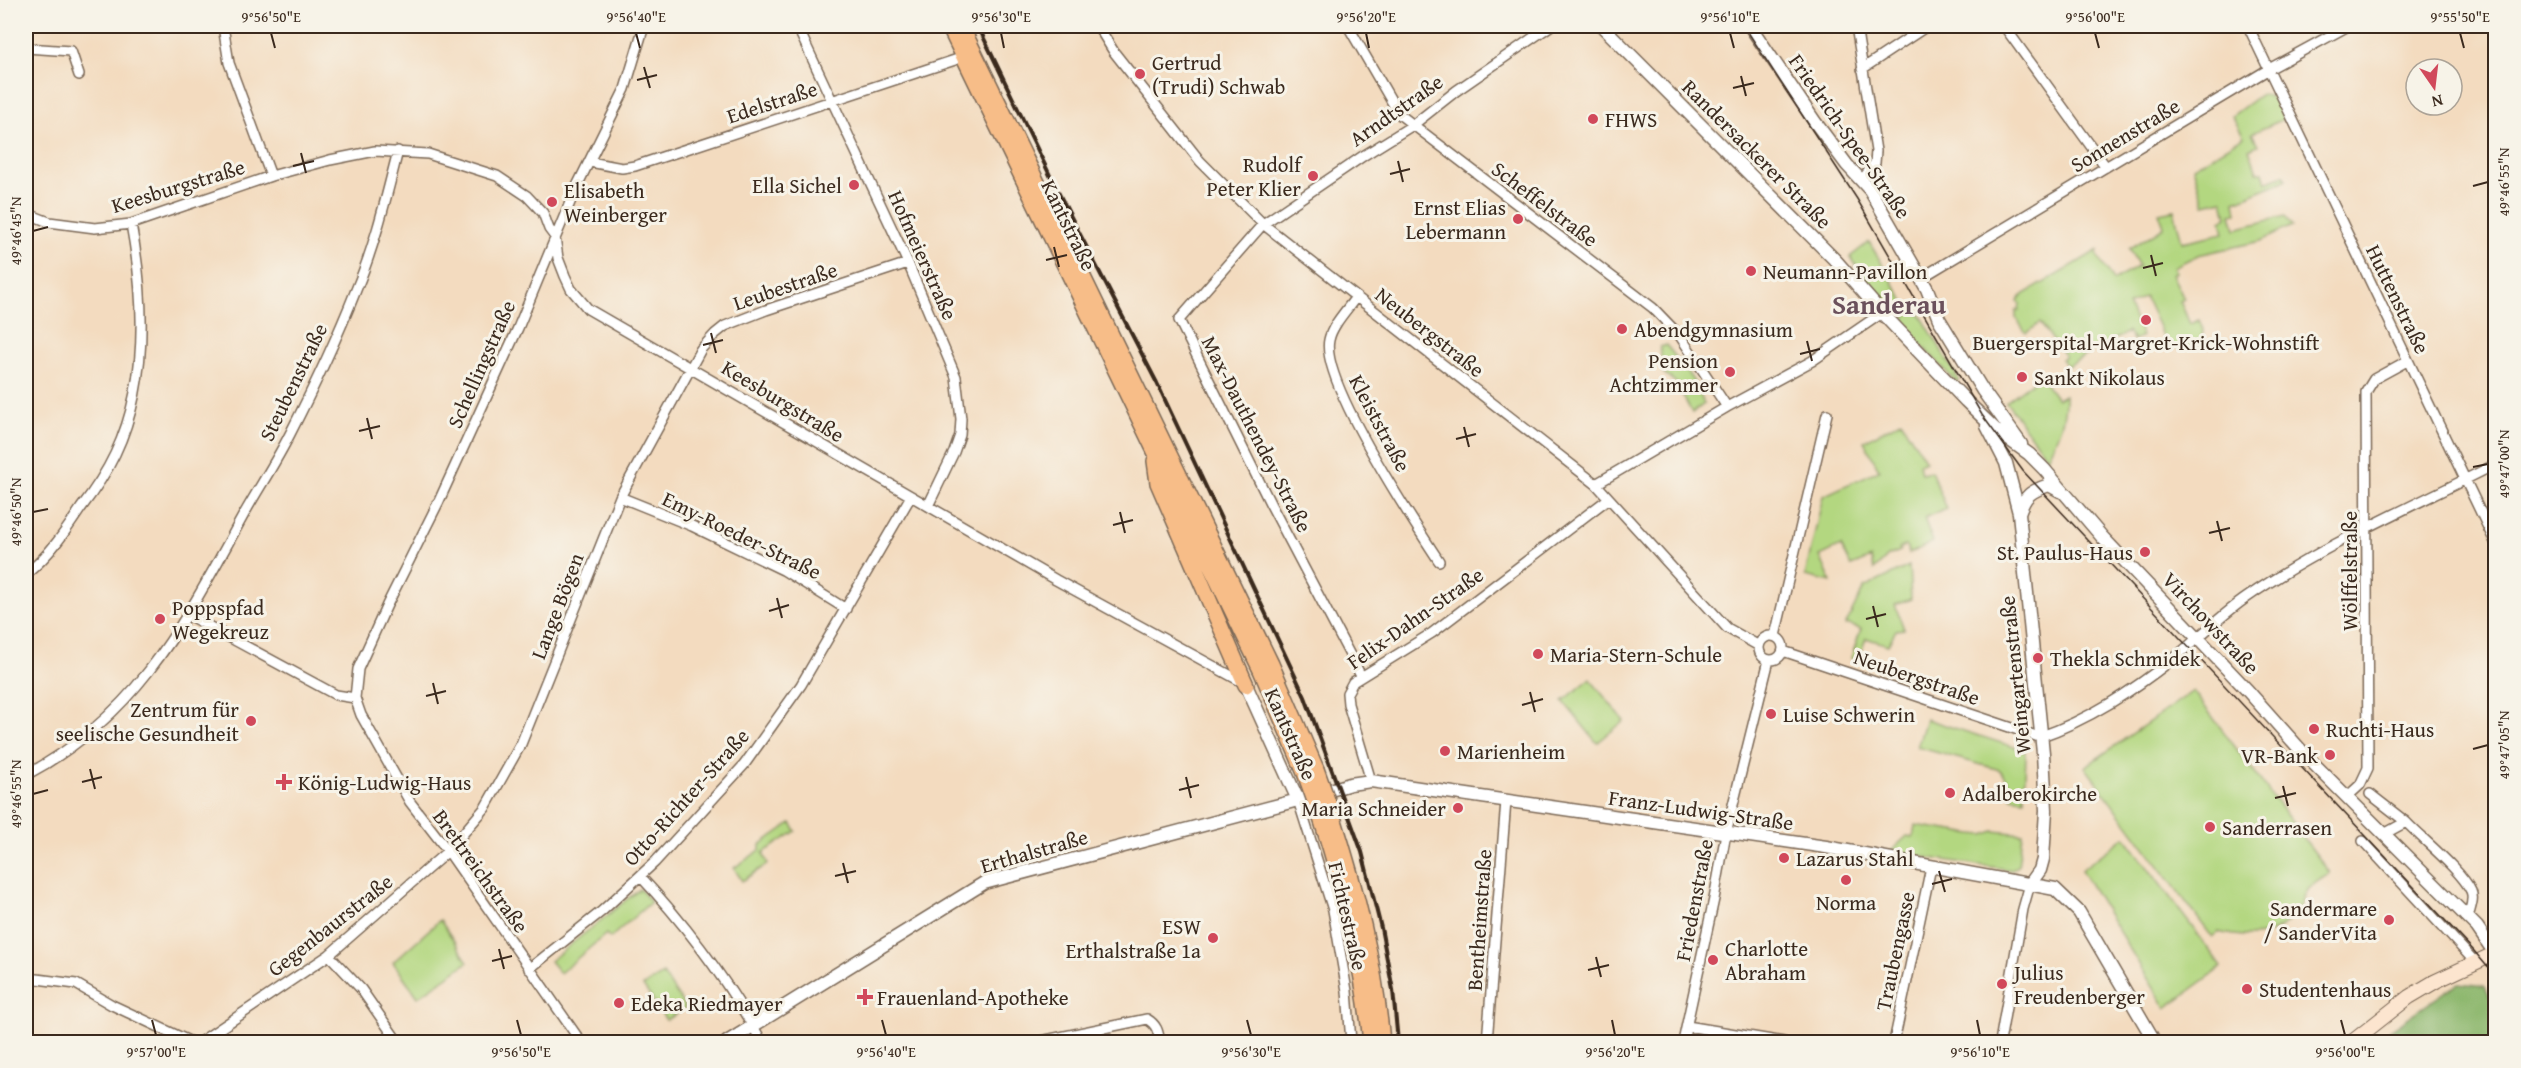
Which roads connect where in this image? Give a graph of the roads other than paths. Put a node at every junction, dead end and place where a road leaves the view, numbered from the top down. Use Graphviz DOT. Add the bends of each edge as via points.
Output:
graph roads {
  1 [pos="223,26"];
  2 [pos="644,26"];
  3 [pos="797,26"];
  4 [pos="949,26"];
  5 [pos="961,26"];
  6 [pos="1098,26"];
  7 [pos="1348,26"];
  8 [pos="1550,26"];
  9 [pos="1602,26"];
  10 [pos="1750,26"];
  11 [pos="1856,26"];
  12 [pos="1927,26"];
  13 [pos="2004,26"];
  14 [pos="2248,26"];
  15 [pos="2348,26"];
  16 [pos="26,48"];
  17 [pos="964,57"];
  18 [pos="1862,69"];
  19 [pos="2269,69"];
  20 [pos="80,75"];
  21 [pos="832,101"];
  22 [pos="1413,125"];
  23 [pos="398,151"];
  24 [pos="590,162"];
  25 [pos="2106,167"];
  26 [pos="271,176"];
  27 [pos="1862,180"];
  28 [pos="26,213"];
  29 [pos="131,224"];
  30 [pos="1263,224"];
  31 [pos="555,237"];
  32 [pos="908,263"];
  33 [pos="1921,278"];
  34 [pos="1356,297"];
  35 [pos="1882,314"];
  36 [pos="2407,361"];
  37 [pos="692,368"];
  38 [pos="1727,407"];
  39 [pos="1978,413"];
  40 [pos="1827,414"];
  41 [pos="1152,443"];
  42 [pos="2029,454"];
  43 [pos="2496,464"];
  44 [pos="2465,480"];
  45 [pos="1596,484"];
  46 [pos="2064,492"];
  47 [pos="911,496"];
  48 [pos="620,497"];
  49 [pos="1608,499"];
  50 [pos="928,506"];
  51 [pos="2019,513"];
  52 [pos="2367,529"];
  53 [pos="2496,544"];
  54 [pos="1439,561"];
  55 [pos="26,574"];
  56 [pos="846,609"];
  57 [pos="188,615"];
  58 [pos="1774,636"];
  59 [pos="2197,638"];
  60 [pos="1759,646"];
  61 [pos="1784,651"];
  62 [pos="1769,660"];
  63 [pos="1361,676"];
  64 [pos="1246,685"];
  65 [pos="355,698"];
  66 [pos="361,715"];
  67 [pos="2039,736"];
  68 [pos="1310,771"];
  69 [pos="26,775"];
  70 [pos="1371,781"];
  71 [pos="1350,784"];
  72 [pos="2370,794"];
  73 [pos="2348,796"];
  74 [pos="1298,800"];
  75 [pos="1506,801"];
  76 [pos="1326,816"];
  77 [pos="2406,822"];
  78 [pos="1726,833"];
  79 [pos="2384,834"];
  80 [pos="2363,841"];
  81 [pos="448,851"];
  82 [pos="1931,867"];
  83 [pos="640,876"];
  84 [pos="2030,884"];
  85 [pos="2468,919"];
  86 [pos="2495,954"];
  87 [pos="329,955"];
  88 [pos="2475,962"];
  89 [pos="529,969"];
  90 [pos="26,982"];
  91 [pos="752,1026"];
  92 [pos="1687,1026"];
  93 [pos="191,1042"];
  94 [pos="200,1042"];
  95 [pos="398,1042"];
  96 [pos="581,1042"];
  97 [pos="727,1042"];
  98 [pos="762,1042"];
  99 [pos="1036,1042"];
  100 [pos="1160,1042"];
  101 [pos="1351,1042"];
  102 [pos="1371,1042"];
  103 [pos="1383,1042"];
  104 [pos="1487,1042"];
  105 [pos="1683,1042"];
  106 [pos="1784,1042"];
  107 [pos="1894,1042"];
  108 [pos="2000,1042"];
  109 [pos="2155,1042"];
  110 [pos="2352,1042"];
  1 -- 26 [label="street, Keesburgstraße" via="229,63"];
  2 -- 24 [label="street, Schellingstraße" via="625,90"];
  3 -- 21 [label="street, Hofmeierstraße"];
  4 -- 17 [label="main road, Kantstraße"];
  5 -- 68 [label="main road" via="1271,664"];
  6 -- 30 [label="street, Neubergstraße" via="1200,161"];
  7 -- 22 [label="street, Scheffelstraße" via="1399,114"];
  8 -- 22 [label="street, Arndtstraße"];
  9 -- 35 [label="street, Randersackerer Straße" via="1836,261"];
  10 -- 27 [label="street, Friedrich-Spee-Straße" via="1815,123"];
  11 -- 18 [label="street"];
  12 -- 18 [label="street"];
  13 -- 25 [label="street"];
  14 -- 19 [label="street, Huttenstraße"];
  15 -- 19 [label="street, Sonnenstraße"];
  16 -- 20 [label="street" via="71,47"];
  17 -- 21 [label="street, Edelstraße"];
  17 -- 41 [label="main road, Kantstraße"];
  18 -- 27 [label="street" via="1876,151 1875,163"];
  19 -- 25 [label="street, Sonnenstraße"];
  19 -- 36 [label="street, Huttenstraße"];
  21 -- 24 [label="street, Edelstraße" via="635,166 622,168"];
  21 -- 32 [label="street, Hofmeierstraße"];
  22 -- 30 [label="street, Arndtstraße"];
  22 -- 38 [label="street, Scheffelstraße" via="1653,308 1680,336"];
  23 -- 26 [label="street, Keesburgstraße" via="341,157"];
  23 -- 31 [label="street, Keesburgstraße" via="428,154 497,176 527,196 543,213"];
  23 -- 57 [label="street, Steubenstraße" via="357,289 290,434"];
  24 -- 31 [label="street, Schellingstraße"];
  25 -- 33 [label="street, Sonnenstraße"];
  26 -- 29 [label="street, Keesburgstraße"];
  27 -- 33 [label="street, Friedrich-Spee-Straße"];
  28 -- 29 [label="street, Keesburgstraße" via="49,222 95,228"];
  29 -- 55 [label="street" via="141,317 133,404 116,452 99,482 64,533"];
  30 -- 34 [label="street, Neubergstraße"];
  30 -- 63 [label="street, Max-Dauthendey-Straße" via="1179,320"];
  31 -- 37 [label="street, Keesburgstraße" via="565,276 588,309"];
  31 -- 65 [label="street, Schellingstraße" via="501,366 358,669"];
  32 -- 37 [label="street, Leubestraße" via="725,326 706,342"];
  32 -- 50 [label="street, Hofmeierstraße" via="957,377 961,418 954,453"];
  33 -- 42 [label="street, Friedrich-Spee-Straße" via="1940,319 1983,391"];
  34 -- 45 [label="street, Neubergstraße"];
  34 -- 54 [label="street, Kleiststraße" via="1329,341 1330,361 1348,410"];
  35 -- 38 [label="street" via="1812,361"];
  35 -- 39 [label="street, Virchowstraße"];
  36 -- 44 [label="street, Huttenstraße"];
  36 -- 52 [label="street, Wölffelstraße" via="2374,379 2366,392"];
  37 -- 47 [label="street, Keesburgstraße"];
  37 -- 48 [label="street, Lange Bögen"];
  38 -- 45 [label="street"];
  39 -- 42 [label="street, Virchowstraße"];
  39 -- 51 [label="street, Weingartenstraße" via="2006,463"];
  40 -- 58 [label="street"];
  41 -- 64 [label="main road" via="1158,483"];
  41 -- 68 [label="main road, Kantstraße"];
  42 -- 46 [label="street, Virchowstraße"];
  43 -- 44 [label="street"];
  44 -- 52 [label="street"];
  44 -- 53 [label="street, Huttenstraße"];
  45 -- 49 [label="street, Neubergstraße"];
  46 -- 51 [label="street" via="2049,485 2031,491"];
  46 -- 59 [label="street, Virchowstraße"];
  47 -- 50 [label="street, Keesburgstraße"];
  47 -- 56 [label="street, Otto-Richter-Straße"];
  48 -- 56 [label="street, Emy-Roeder-Straße" via="783,570"];
  48 -- 81 [label="street, Lange Bögen" via="521,744 498,789"];
  49 -- 60 [label="street, Neubergstraße" via="1727,628"];
  49 -- 63 [label="street, Felix-Dahn-Straße" via="1432,633"];
  50 -- 64 [label="street, Keesburgstraße"];
  51 -- 67 [label="street, Weingartenstraße"];
  52 -- 59 [label="street" via="2307,559 2247,597"];
  52 -- 73 [label="street, Wölffelstraße" via="2368,768 2360,785"];
  56 -- 83 [label="street, Otto-Richter-Straße" via="801,685 744,765"];
  57 -- 65 [label="street" via="336,695"];
  57 -- 69 [label="street, Steubenstraße" via="162,656 123,704 47,764"];
  58 -- 60 [label="street" via="1765,638"];
  58 -- 61 [label="street" via="1782,642"];
  59 -- 67 [label="street" via="2114,702"];
  59 -- 73 [label="street, Virchowstraße"];
  60 -- 62 [label="street" via="1761,655"];
  61 -- 62 [label="street" via="1778,659"];
  61 -- 67 [label="street, Neubergstraße"];
  62 -- 78 [label="street, Friedenstraße"];
  63 -- 70 [label="street, Felix-Dahn-Straße" via="1350,686 1347,697"];
  64 -- 74 [label="street, Kantstraße"];
  65 -- 66 [label="street, Schellingstraße"];
  66 -- 81 [label="street, Brettreichstraße" via="410,802"];
  67 -- 84 [label="street, Weingartenstraße" via="2045,832 2040,870"];
  68 -- 76 [label="main road, bridge"];
  70 -- 71 [label="street, Franz-Ludwig-Straße"];
  70 -- 75 [label="street, Franz-Ludwig-Straße"];
  71 -- 74 [label="street, Erthalstraße"];
  72 -- 77 [label="street"];
  73 -- 79 [label="street, Virchowstraße"];
  74 -- 91 [label="street, Erthalstraße" via="984,883"];
  74 -- 101 [label="street, Fichtestraße" via="1333,910"];
  75 -- 78 [label="street, Franz-Ludwig-Straße"];
  75 -- 104 [label="street, Bentheimstraße"];
  76 -- 102 [label="main road" via="1360,956"];
  76 -- 103 [label="main road" via="1363,916"];
  77 -- 79 [label="street"];
  77 -- 85 [label="street" via="2471,891"];
  78 -- 82 [label="street, Franz-Ludwig-Straße"];
  78 -- 92 [label="street, Friedenstraße"];
  79 -- 85 [label="street, Virchowstraße"];
  80 -- 88 [label="street"];
  81 -- 87 [label="street, Gegenbaurstraße"];
  81 -- 89 [label="street, Brettreichstraße"];
  82 -- 84 [label="street, Franz-Ludwig-Straße"];
  82 -- 107 [label="street, Traubengasse"];
  83 -- 89 [label="street, Otto-Richter-Straße"];
  83 -- 91 [label="street" via="705,951"];
  84 -- 108 [label="street, Weingartenstraße"];
  84 -- 109 [label="street, Franz-Ludwig-Straße" via="2055,889 2079,912"];
  85 -- 86 [label="street, Virchowstraße"];
  86 -- 88 [label="main road"];
  87 -- 94 [label="street, Gegenbaurstraße"];
  87 -- 95 [label="street" via="362,989"];
  88 -- 110 [label="main road" via="2409,997"];
  89 -- 96 [label="street, Brettreichstraße"];
  90 -- 93 [label="street" via="37,979 76,984"];
  91 -- 97 [label="street, Erthalstraße"];
  91 -- 98 [label="street"];
  92 -- 105 [label="street, Friedenstraße"];
  92 -- 106 [label="street"];
  99 -- 100 [label="street" via="1147,1019 1154,1023"];
}
